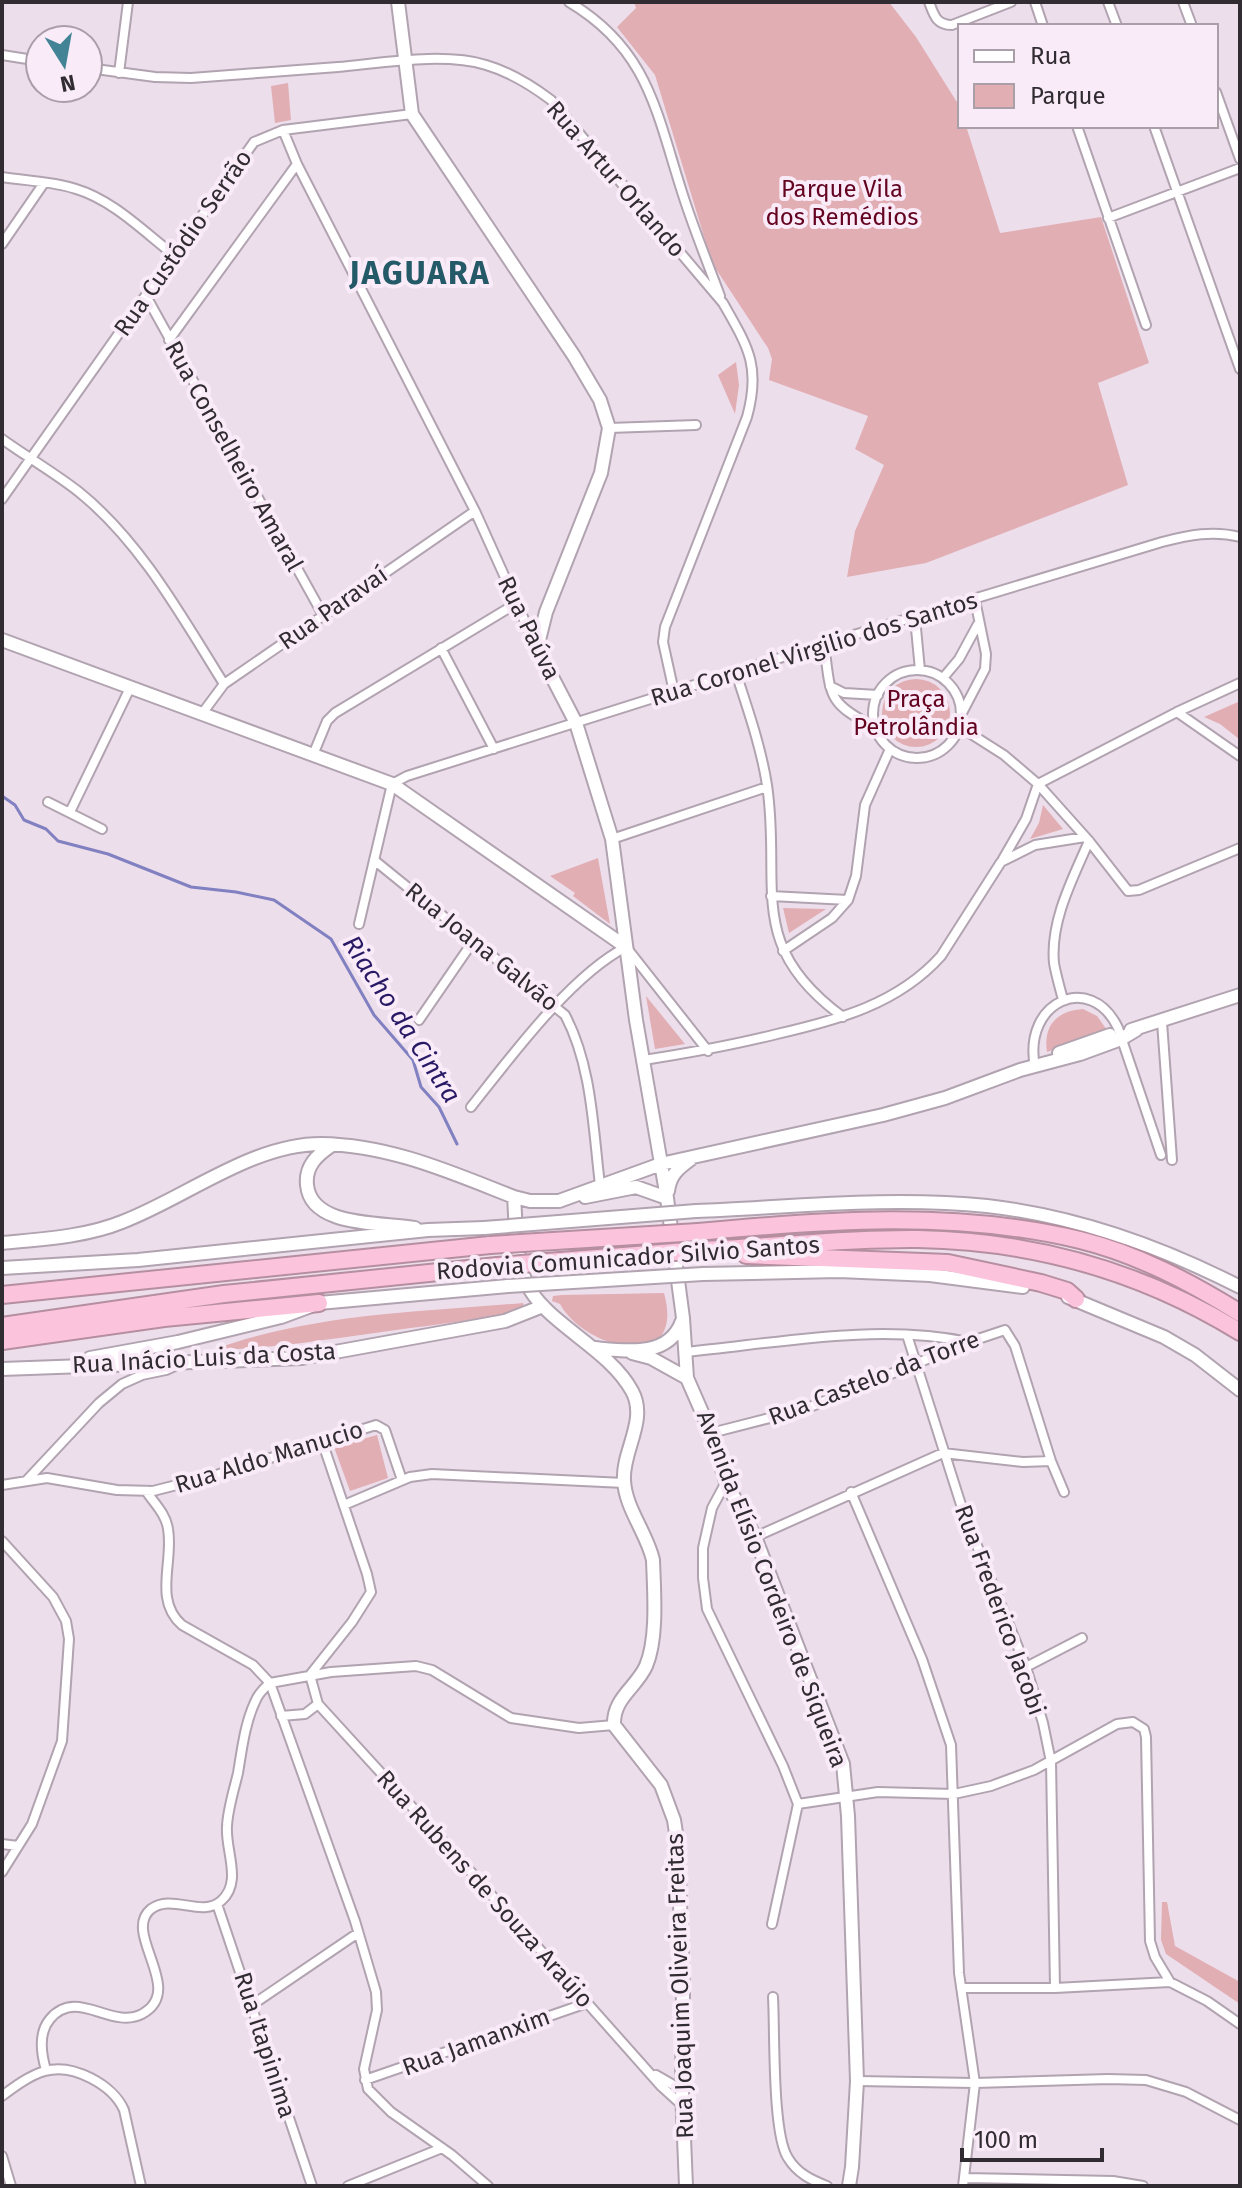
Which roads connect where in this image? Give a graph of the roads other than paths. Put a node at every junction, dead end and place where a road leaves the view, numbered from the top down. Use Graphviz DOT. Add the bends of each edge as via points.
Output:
graph roads {
  1 [pos="128,2"];
  2 [pos="398,2"];
  3 [pos="569,2"];
  4 [pos="929,2"];
  5 [pos="1011,2"];
  6 [pos="1035,2"];
  7 [pos="1108,2"];
  8 [pos="1183,2"];
  9 [pos="1042,24"];
  10 [pos="1116,24"];
  11 [pos="1191,24"];
  12 [pos="2,55"];
  13 [pos="24,58"];
  14 [pos="405,61"];
  15 [pos="104,71"];
  16 [pos="119,73"];
  17 [pos="1218,98"];
  18 [pos="412,114"];
  19 [pos="1078,128"];
  20 [pos="1155,128"];
  21 [pos="283,130"];
  22 [pos="1240,159"];
  23 [pos="297,164"];
  24 [pos="1240,168"];
  25 [pos="2,177"];
  26 [pos="44,183"];
  27 [pos="1178,192"];
  28 [pos="1108,218"];
  29 [pos="2,244"];
  30 [pos="174,255"];
  31 [pos="146,296"];
  32 [pos="723,303"];
  33 [pos="1146,325"];
  34 [pos="169,340"];
  35 [pos="1240,369"];
  36 [pos="696,425"];
  37 [pos="609,428"];
  38 [pos="2,439"];
  39 [pos="30,459"];
  40 [pos="2,499"];
  41 [pos="475,511"];
  42 [pos="1240,537"];
  43 [pos="975,600"];
  44 [pos="517,603"];
  45 [pos="323,615"];
  46 [pos="915,618"];
  47 [pos="979,624"];
  48 [pos="2,640"];
  49 [pos="824,644"];
  50 [pos="441,648"];
  51 [pos="537,648"];
  52 [pos="920,670"];
  53 [pos="736,673"];
  54 [pos="943,678"];
  55 [pos="1240,683"];
  56 [pos="224,684"];
  57 [pos="830,686"];
  58 [pos="130,688"];
  59 [pos="674,692"];
  60 [pos="878,695"];
  61 [pos="1177,712"];
  62 [pos="961,714"];
  63 [pos="201,715"];
  64 [pos="576,723"];
  65 [pos="875,727"];
  66 [pos="960,727"];
  67 [pos="494,749"];
  68 [pos="890,749"];
  69 [pos="313,755"];
  70 [pos="1240,756"];
  71 [pos="392,784"];
  72 [pos="1038,784"];
  73 [pos="767,787"];
  74 [pos="48,802"];
  75 [pos="70,812"];
  76 [pos="102,829"];
  77 [pos="612,839"];
  78 [pos="1087,839"];
  79 [pos="1240,848"];
  80 [pos="374,860"];
  81 [pos="1001,862"];
  82 [pos="771,896"];
  83 [pos="848,900"];
  84 [pos="359,924"];
  85 [pos="474,940"];
  86 [pos="626,947"];
  87 [pos="783,951"];
  88 [pos="1240,995"];
  89 [pos="1063,1000"];
  90 [pos="556,1005"];
  91 [pos="843,1017"];
  92 [pos="419,1020"];
  93 [pos="1162,1022"];
  94 [pos="1120,1036"];
  95 [pos="708,1051"];
  96 [pos="644,1060"];
  97 [pos="1034,1065"];
  98 [pos="471,1107"];
  99 [pos="332,1145"];
  100 [pos="1161,1155"];
  101 [pos="695,1156"];
  102 [pos="1172,1160"];
  103 [pos="661,1164"];
  104 [pos="600,1185"];
  105 [pos="514,1197"];
  106 [pos="567,1198"];
  107 [pos="667,1198"];
  108 [pos="428,1230"];
  109 [pos="2,1243"];
  110 [pos="702,1250"];
  111 [pos="2,1268"];
  112 [pos="1240,1287"];
  113 [pos="2,1295"];
  114 [pos="1076,1299"];
  115 [pos="319,1303"];
  116 [pos="543,1306"];
  117 [pos="1240,1313"];
  118 [pos="683,1318"];
  119 [pos="2,1326"];
  120 [pos="1240,1332"];
  121 [pos="907,1335"];
  122 [pos="2,1341"];
  123 [pos="969,1342"];
  124 [pos="595,1348"];
  125 [pos="631,1352"];
  126 [pos="686,1352"];
  127 [pos="126,1363"];
  128 [pos="181,1363"];
  129 [pos="916,1364"];
  130 [pos="70,1365"];
  131 [pos="2,1369"];
  132 [pos="687,1378"];
  133 [pos="122,1384"];
  134 [pos="1240,1390"];
  135 [pos="713,1438"];
  136 [pos="322,1441"];
  137 [pos="943,1453"];
  138 [pos="1051,1461"];
  139 [pos="402,1480"];
  140 [pos="26,1481"];
  141 [pos="726,1482"];
  142 [pos="624,1483"];
  143 [pos="2,1485"];
  144 [pos="146,1491"];
  145 [pos="851,1492"];
  146 [pos="1064,1492"];
  147 [pos="344,1505"];
  148 [pos="755,1537"];
  149 [pos="2,1541"];
  150 [pos="1082,1638"];
  151 [pos="1026,1667"];
  152 [pos="310,1675"];
  153 [pos="270,1683"];
  154 [pos="318,1704"];
  155 [pos="281,1716"];
  156 [pos="614,1725"];
  157 [pos="1051,1762"];
  158 [pos="954,1794"];
  159 [pos="846,1796"];
  160 [pos="798,1804"];
  161 [pos="2,1844"];
  162 [pos="18,1846"];
  163 [pos="2,1872"];
  164 [pos="217,1904"];
  165 [pos="772,1924"];
  166 [pos="358,1933"];
  167 [pos="1170,1982"];
  168 [pos="961,1988"];
  169 [pos="1055,1988"];
  170 [pos="773,1997"];
  171 [pos="587,2003"];
  172 [pos="252,2005"];
  173 [pos="1240,2024"];
  174 [pos="46,2070"];
  175 [pos="652,2073"];
  176 [pos="365,2080"];
  177 [pos="857,2081"];
  178 [pos="975,2083"];
  179 [pos="682,2090"];
  180 [pos="2,2096"];
  181 [pos="682,2105"];
  182 [pos="1240,2120"];
  183 [pos="442,2148"];
  184 [pos="2,2156"];
  185 [pos="963,2182"];
  186 [pos="11,2186"];
  187 [pos="141,2186"];
  188 [pos="312,2186"];
  189 [pos="348,2186"];
  190 [pos="488,2186"];
  191 [pos="686,2186"];
  192 [pos="827,2186"];
  193 [pos="849,2186"];
  194 [pos="1143,2186"];
  1 -- 16 [label="street"];
  2 -- 14 [label="main road"];
  3 -- 32 [label="street" via="623,46 647,84"];
  4 -- 5 [label="street" via="937,20 952,25"];
  6 -- 9 [label="street"];
  7 -- 10 [label="street"];
  8 -- 11 [label="street"];
  12 -- 13 [label="street"];
  14 -- 16 [label="street, Rua Artur Orlando" via="191,78"];
  14 -- 18 [label="main road"];
  14 -- 32 [label="street, Rua Artur Orlando" via="483,64 538,90"];
  15 -- 16 [label="street, Rua Artur Orlando"];
  17 -- 22 [label="street"];
  18 -- 21 [label="street, Rua Custódio Serrão"];
  18 -- 37 [label="main road" via="574,356 600,400"];
  19 -- 28 [label="street"];
  20 -- 27 [label="street"];
  21 -- 23 [label="street, Rua Paúva"];
  21 -- 30 [label="street, Rua Custódio Serrão" via="254,142"];
  23 -- 34 [label="street"];
  23 -- 41 [label="street, Rua Paúva"];
  24 -- 27 [label="street"];
  25 -- 26 [label="street"];
  26 -- 29 [label="street"];
  26 -- 30 [label="street" via="100,199"];
  27 -- 28 [label="street"];
  27 -- 35 [label="street"];
  28 -- 33 [label="street"];
  30 -- 31 [label="street, Rua Custódio Serrão"];
  31 -- 34 [label="street, Rua Conselheiro Amaral"];
  31 -- 39 [label="street, Rua Custódio Serrão"];
  32 -- 59 [label="street, Rua Artur Orlando" via="748,351 754,390 665,627 663,642"];
  34 -- 45 [label="street, Rua Conselheiro Amaral"];
  36 -- 37 [label="street"];
  37 -- 51 [label="main road" via="601,473"];
  38 -- 39 [label="street"];
  39 -- 40 [label="street, Rua Custódio Serrão"];
  39 -- 56 [label="street" via="79,493 140,556"];
  41 -- 44 [label="street, Rua Paúva"];
  41 -- 45 [label="street, Rua Paravaí"];
  42 -- 43 [label="street, Rua Coronel Virgilio dos Santos" via="1193,534"];
  43 -- 46 [label="street, Rua Coronel Virgilio dos Santos"];
  43 -- 47 [label="street"];
  44 -- 50 [label="street"];
  44 -- 51 [label="street, Rua Paúva"];
  45 -- 56 [label="street, Rua Paravaí"];
  46 -- 49 [label="street, Rua Coronel Virgilio dos Santos"];
  46 -- 52 [label="street"];
  47 -- 54 [label="street"];
  47 -- 62 [label="street" via="985,669"];
  48 -- 58 [label="main road"];
  49 -- 53 [label="street, Rua Coronel Virgilio dos Santos"];
  49 -- 57 [label="street"];
  50 -- 67 [label="street"];
  50 -- 69 [label="street" via="335,713"];
  51 -- 64 [label="main road, Rua Paúva"];
  52 -- 54 [label="street"];
  52 -- 60 [label="street" via="895,676"];
  53 -- 59 [label="street, Rua Coronel Virgilio dos Santos"];
  53 -- 73 [label="street"];
  54 -- 62 [label="street" via="959,700"];
  55 -- 61 [label="street"];
  56 -- 63 [label="street, Rua Paravaí"];
  57 -- 60 [label="street" via="844,693"];
  57 -- 65 [label="street" via="842,709"];
  58 -- 63 [label="main road"];
  58 -- 75 [label="street"];
  59 -- 64 [label="street, Rua Coronel Virgilio dos Santos"];
  60 -- 65 [label="street"];
  61 -- 70 [label="street"];
  61 -- 72 [label="street"];
  62 -- 66 [label="street"];
  63 -- 69 [label="main road"];
  64 -- 67 [label="street, Rua Coronel Virgilio dos Santos"];
  64 -- 77 [label="main road, Rua Paúva"];
  65 -- 68 [label="street"];
  66 -- 68 [label="street" via="943,750 930,756 902,756"];
  66 -- 72 [label="street"];
  67 -- 71 [label="street, Rua Coronel Virgilio dos Santos"];
  68 -- 83 [label="street" via="865,805"];
  69 -- 71 [label="main road"];
  71 -- 80 [label="street"];
  71 -- 86 [label="main road"];
  72 -- 78 [label="street"];
  72 -- 81 [label="street" via="1026,819"];
  73 -- 77 [label="street"];
  73 -- 82 [label="street"];
  74 -- 75 [label="street"];
  75 -- 76 [label="street"];
  77 -- 86 [label="main road, Rua Paúva"];
  78 -- 79 [label="street" via="1131,892"];
  78 -- 81 [label="street" via="1035,845"];
  78 -- 89 [label="street" via="1057,929 1054,962"];
  80 -- 84 [label="street"];
  80 -- 85 [label="street, Rua Joana Galvão"];
  81 -- 91 [label="street" via="929,970 896,994"];
  82 -- 83 [label="street"];
  82 -- 87 [label="street"];
  83 -- 87 [label="street" via="832,918"];
  85 -- 90 [label="street, Rua Joana Galvão"];
  85 -- 92 [label="street"];
  86 -- 90 [label="street" via="610,955"];
  86 -- 95 [label="street"];
  86 -- 96 [label="main road, Rua Paúva"];
  87 -- 91 [label="street" via="806,987"];
  88 -- 93 [label="main road"];
  89 -- 94 [label="street" via="1096,1003 1114,1019"];
  89 -- 97 [label="street" via="1038,1023"];
  90 -- 98 [label="street"];
  90 -- 104 [label="street, Rua Joana Galvão" via="581,1051"];
  91 -- 95 [label="street"];
  93 -- 94 [label="main road"];
  93 -- 102 [label="street"];
  94 -- 97 [label="main road"];
  94 -- 100 [label="street"];
  95 -- 96 [label="street"];
  96 -- 103 [label="main road, Rua Paúva"];
  97 -- 101 [label="main road" via="883,1115"];
  99 -- 105 [label="main road" via="390,1151"];
  99 -- 108 [label="main road" via="316,1157 307,1176 309,1195 319,1209 336,1218"];
  99 -- 109 [label="main road" via="278,1151 250,1161 105,1228"];
  101 -- 103 [label="main road"];
  101 -- 107 [label="main road" via="670,1179"];
  103 -- 104 [label="main road"];
  103 -- 107 [label="main road, Rua Paúva"];
  104 -- 106 [label="main road"];
  105 -- 106 [label="main road" via="544,1202"];
  105 -- 116 [label="main road" via="523,1273"];
  106 -- 107 [label="main road" via="636,1187"];
  107 -- 118 [label="main road, Avenida Elísio Cordeiro de Siqueira"];
  108 -- 111 [label="main road" via="138,1260"];
  108 -- 112 [label="main road, bridge" via="696,1211 918,1202 988,1206 1136,1242"];
  110 -- 114 [label="highway" via="948,1263 1041,1283"];
  110 -- 119 [label="highway, Rodovia Comunicador Silvio Santos, bridge" via="224,1294"];
  110 -- 120 [label="highway, Rodovia Comunicador Silvio Santos" via="918,1239 1002,1244 1131,1276"];
  113 -- 117 [label="highway, Rodovia Comunicador Silvio Santos, bridge" via="490,1245 869,1221 990,1224 1082,1241 1140,1260"];
  114 -- 115 [label="main road, bridge" via="1016,1285 839,1271 508,1286"];
  114 -- 134 [label="main road" via="1164,1337"];
  115 -- 122 [label="highway"];
  115 -- 130 [label="main road" via="281,1317"];
  116 -- 124 [label="main road"];
  116 -- 128 [label="main road, Rua Inácio Luis da Costa" via="505,1321 302,1358"];
  118 -- 125 [label="main road" via="673,1336 658,1346"];
  118 -- 126 [label="main road, Avenida Elísio Cordeiro de Siqueira"];
  121 -- 123 [label="street"];
  121 -- 126 [label="street"];
  121 -- 129 [label="street, Rua Frederico Jacobi"];
  123 -- 129 [label="street, Rua Castelo da Torre"];
  123 -- 138 [label="street, Rua Castelo da Torre" via="1007,1331"];
  124 -- 125 [label="main road"];
  124 -- 142 [label="main road" via="628,1385 636,1403"];
  125 -- 132 [label="main road"];
  126 -- 132 [label="main road, Avenida Elísio Cordeiro de Siqueira"];
  127 -- 128 [label="main road, Rua Inácio Luis da Costa"];
  127 -- 130 [label="main road, Rua Inácio Luis da Costa"];
  127 -- 133 [label="street"];
  128 -- 133 [label="street"];
  129 -- 135 [label="street, Rua Castelo da Torre" via="805,1409"];
  129 -- 137 [label="street, Rua Frederico Jacobi"];
  130 -- 131 [label="main road, Rua Inácio Luis da Costa"];
  132 -- 135 [label="main road, Avenida Elísio Cordeiro de Siqueira"];
  133 -- 140 [label="street"];
  135 -- 141 [label="main road, Avenida Elísio Cordeiro de Siqueira"];
  136 -- 139 [label="street, Rua Aldo Manucio" via="381,1426"];
  136 -- 144 [label="street, Rua Aldo Manucio"];
  136 -- 147 [label="street"];
  137 -- 138 [label="street"];
  137 -- 145 [label="street"];
  137 -- 151 [label="street, Rua Frederico Jacobi"];
  138 -- 146 [label="street"];
  139 -- 142 [label="street" via="452,1474"];
  139 -- 147 [label="street"];
  140 -- 143 [label="street"];
  140 -- 144 [label="street" via="54,1478"];
  141 -- 148 [label="main road, Avenida Elísio Cordeiro de Siqueira"];
  141 -- 160 [label="street" via="712,1508 703,1548 707,1609"];
  142 -- 156 [label="main road" via="651,1548 654,1595 646,1665 617,1705"];
  144 -- 153 [label="street" via="169,1529 166,1581 172,1616 253,1665"];
  145 -- 148 [label="street"];
  145 -- 158 [label="street" via="940,1706 951,1745"];
  147 -- 152 [label="street" via="370,1595"];
  148 -- 159 [label="main road, Avenida Elísio Cordeiro de Siqueira" via="839,1748"];
  149 -- 162 [label="street" via="53,1597 68,1628 62,1741 32,1824"];
  150 -- 151 [label="street"];
  151 -- 157 [label="street, Rua Frederico Jacobi"];
  152 -- 153 [label="street"];
  152 -- 154 [label="street"];
  152 -- 156 [label="street" via="423,1667 511,1718 579,1728"];
  153 -- 155 [label="street"];
  153 -- 164 [label="street" via="248,1720 227,1828 233,1879"];
  154 -- 155 [label="street" via="305,1714"];
  154 -- 171 [label="street, Rua Rubens de Souza Araújo"];
  155 -- 166 [label="street"];
  156 -- 179 [label="main road, Rua Joaquim Oliveira Freitas" via="661,1785 674,1820 682,1934"];
  157 -- 158 [label="street" via="1010,1781"];
  157 -- 167 [label="street" via="1125,1721 1144,1729 1150,1941"];
  157 -- 169 [label="street, Rua Frederico Jacobi"];
  158 -- 159 [label="street"];
  158 -- 168 [label="street"];
  159 -- 160 [label="street"];
  159 -- 177 [label="main road, Avenida Elísio Cordeiro de Siqueira"];
  160 -- 165 [label="street"];
  161 -- 162 [label="street"];
  162 -- 163 [label="street"];
  164 -- 172 [label="street, Rua Itapinima"];
  164 -- 174 [label="street" via="171,1903 149,1911 143,1930 157,1979 155,2000 141,2015 128,2017 76,2006 54,2014 41,2043"];
  166 -- 172 [label="street"];
  166 -- 176 [label="street" via="377,2010"];
  167 -- 169 [label="street"];
  167 -- 173 [label="street"];
  168 -- 169 [label="street"];
  168 -- 178 [label="street"];
  170 -- 192 [label="street" via="783,2148 801,2173"];
  171 -- 175 [label="street, Rua Rubens de Souza Araújo"];
  171 -- 176 [label="street, Rua Jamanxim"];
  172 -- 188 [label="street, Rua Itapinima"];
  174 -- 180 [label="street"];
  174 -- 187 [label="street" via="100,2083 120,2101"];
  175 -- 179 [label="street, Rua Rubens de Souza Araújo"];
  175 -- 181 [label="street, Rua Rubens de Souza Araújo"];
  176 -- 183 [label="street" via="373,2097"];
  177 -- 178 [label="street"];
  177 -- 193 [label="main road, Avenida Elísio Cordeiro de Siqueira"];
  178 -- 182 [label="street" via="1146,2080 1186,2092"];
  178 -- 185 [label="street"];
  179 -- 181 [label="main road, Rua Joaquim Oliveira Freitas"];
  181 -- 191 [label="main road, Rua Joaquim Oliveira Freitas"];
  183 -- 189 [label="street"];
  183 -- 190 [label="street"];
  184 -- 186 [label="street"];
  185 -- 194 [label="street" via="1113,2181"];
}
